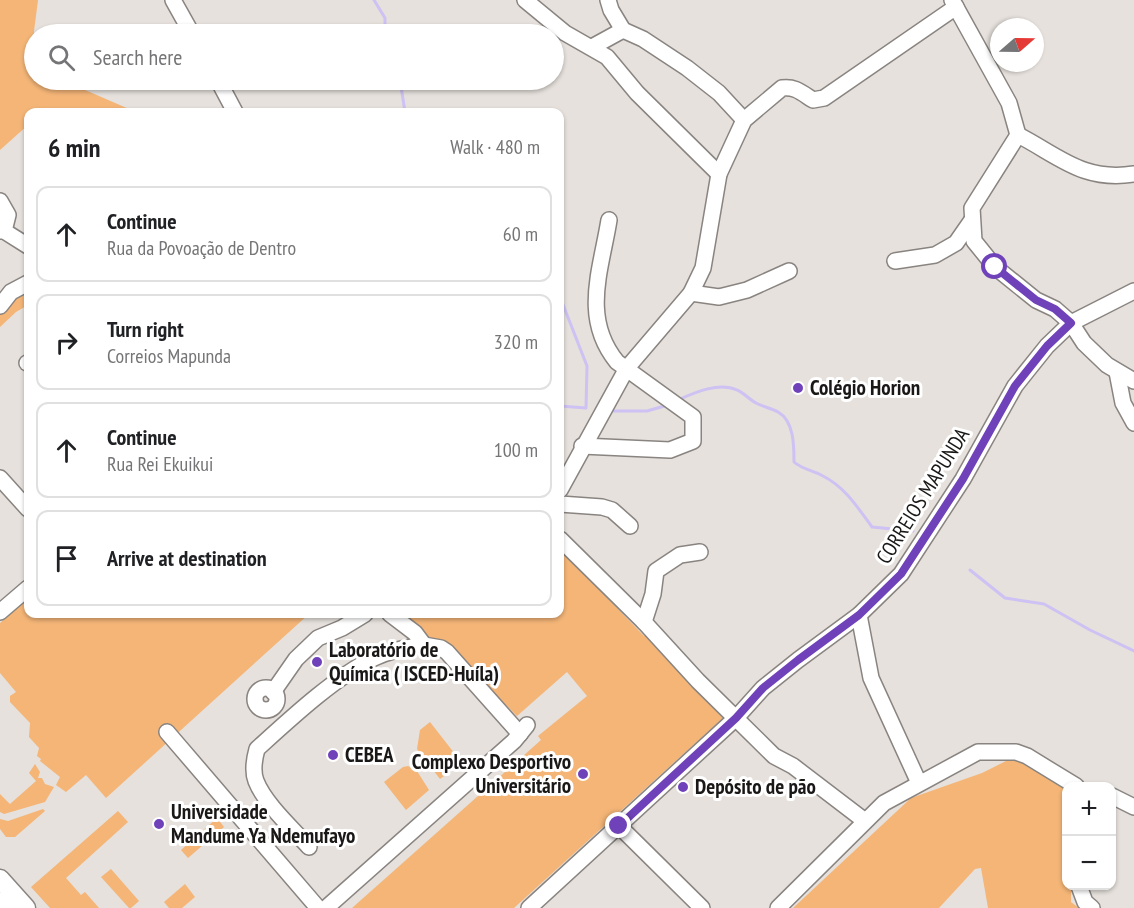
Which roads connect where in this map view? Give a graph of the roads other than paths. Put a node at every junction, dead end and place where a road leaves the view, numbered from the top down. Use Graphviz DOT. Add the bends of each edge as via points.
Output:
graph roads {
  1 [pos="173,0"];
  2 [pos="525,0"];
  3 [pos="608,0"];
  4 [pos="954,4"];
  5 [pos="186,24"];
  6 [pos="554,24"];
  7 [pos="623,30"];
  8 [pos="564,32"];
  9 [pos="592,47"];
  10 [pos="223,90"];
  11 [pos="233,108"];
  12 [pos="744,120"];
  13 [pos="1018,135"];
  14 [pos="719,174"];
  15 [pos="1134,174"];
  16 [pos="0,201"];
  17 [pos="609,220"];
  18 [pos="972,220"];
  19 [pos="2,231"];
  20 [pos="24,244"];
  21 [pos="895,261"];
  22 [pos="789,271"];
  23 [pos="24,285"];
  24 [pos="1134,291"];
  25 [pos="691,293"];
  26 [pos="0,306"];
  27 [pos="1071,323"];
  28 [pos="627,368"];
  29 [pos="1118,372"];
  30 [pos="1134,381"];
  31 [pos="1134,423"];
  32 [pos="582,446"];
  33 [pos="0,478"];
  34 [pos="564,482"];
  35 [pos="564,504"];
  36 [pos="24,505"];
  37 [pos="630,526"];
  38 [pos="564,543"];
  39 [pos="700,552"];
  40 [pos="24,591"];
  41 [pos="0,612"];
  42 [pos="859,615"];
  43 [pos="358,618"];
  44 [pos="395,618"];
  45 [pos="644,622"];
  46 [pos="424,645"];
  47 [pos="273,692"];
  48 [pos="736,718"];
  49 [pos="167,732"];
  50 [pos="1069,782"];
  51 [pos="919,783"];
  52 [pos="1116,798"];
  53 [pos="1134,807"];
  54 [pos="865,821"];
  55 [pos="619,826"];
  56 [pos="309,847"];
  57 [pos="0,879"];
  58 [pos="1081,890"];
  59 [pos="0,902"];
  60 [pos="5,908"];
  61 [pos="26,908"];
  62 [pos="318,908"];
  63 [pos="327,908"];
  64 [pos="529,908"];
  65 [pos="702,908"];
  66 [pos="778,908"];
  67 [pos="1092,908"];
  1 -- 5 [label="street"];
  2 -- 6 [label="street"];
  3 -- 7 [label="street"];
  4 -- 12 [label="street" via="824,98 813,100 796,89 782,88"];
  4 -- 13 [label="street" via="1009,103"];
  7 -- 9 [label="street"];
  7 -- 12 [label="street" via="687,68"];
  8 -- 9 [label="street"];
  9 -- 14 [label="street" via="607,57 637,93"];
  10 -- 11 [label="street"];
  12 -- 14 [label="street"];
  13 -- 15 [label="street" via="1086,172 1108,176"];
  13 -- 18 [label="street" via="972,208"];
  14 -- 25 [label="street" via="703,268"];
  16 -- 19 [label="street" via="9,215"];
  17 -- 28 [label="street" via="594,304 608,351"];
  18 -- 21 [label="street" via="956,243 935,255"];
  18 -- 27 [label="street" via="974,241 995,267"];
  19 -- 20 [label="street"];
  22 -- 25 [label="street" via="747,290 719,297"];
  23 -- 26 [label="street" via="11,292"];
  24 -- 27 [label="street, CORREIOS MAPUNDA"];
  25 -- 28 [label="street"];
  27 -- 29 [label="street" via="1084,343"];
  27 -- 42 [label="street, CORREIOS MAPUNDA" via="1015,386 963,479 901,574"];
  28 -- 32 [label="street"];
  28 -- 32 [label="street" via="693,417 693,441 670,450"];
  29 -- 30 [label="street"];
  29 -- 31 [label="street" via="1122,403"];
  32 -- 34 [label="street"];
  33 -- 36 [label="street"];
  35 -- 37 [label="street" via="612,510"];
  38 -- 45 [label="street"];
  39 -- 45 [label="street" via="680,555 656,571"];
  40 -- 41 [label="street"];
  42 -- 48 [label="street, CORREIOS MAPUNDA" via="772,681"];
  42 -- 51 [label="street" via="871,678"];
  43 -- 47 [label="street" via="318,638 296,659"];
  44 -- 46 [label="street"];
  45 -- 48 [label="street"];
  46 -- 56 [label="street" via="376,657 347,673 256,749 256,781 265,797"];
  46 -- 63 [label="street" via="447,652 523,729"];
  48 -- 54 [label="street" via="774,756"];
  48 -- 55 [label="street, CORREIOS MAPUNDA"];
  49 -- 62 [label="street"];
  50 -- 51 [label="street" via="1016,752 978,752"];
  51 -- 54 [label="street" via="884,803"];
  52 -- 53 [label="street"];
  54 -- 66 [label="street"];
  55 -- 64 [label="street, CORREIOS MAPUNDA"];
  55 -- 65 [label="street"];
  57 -- 61 [label="main road"];
  58 -- 67 [label="street"];
  59 -- 60 [label="main road"];
}
